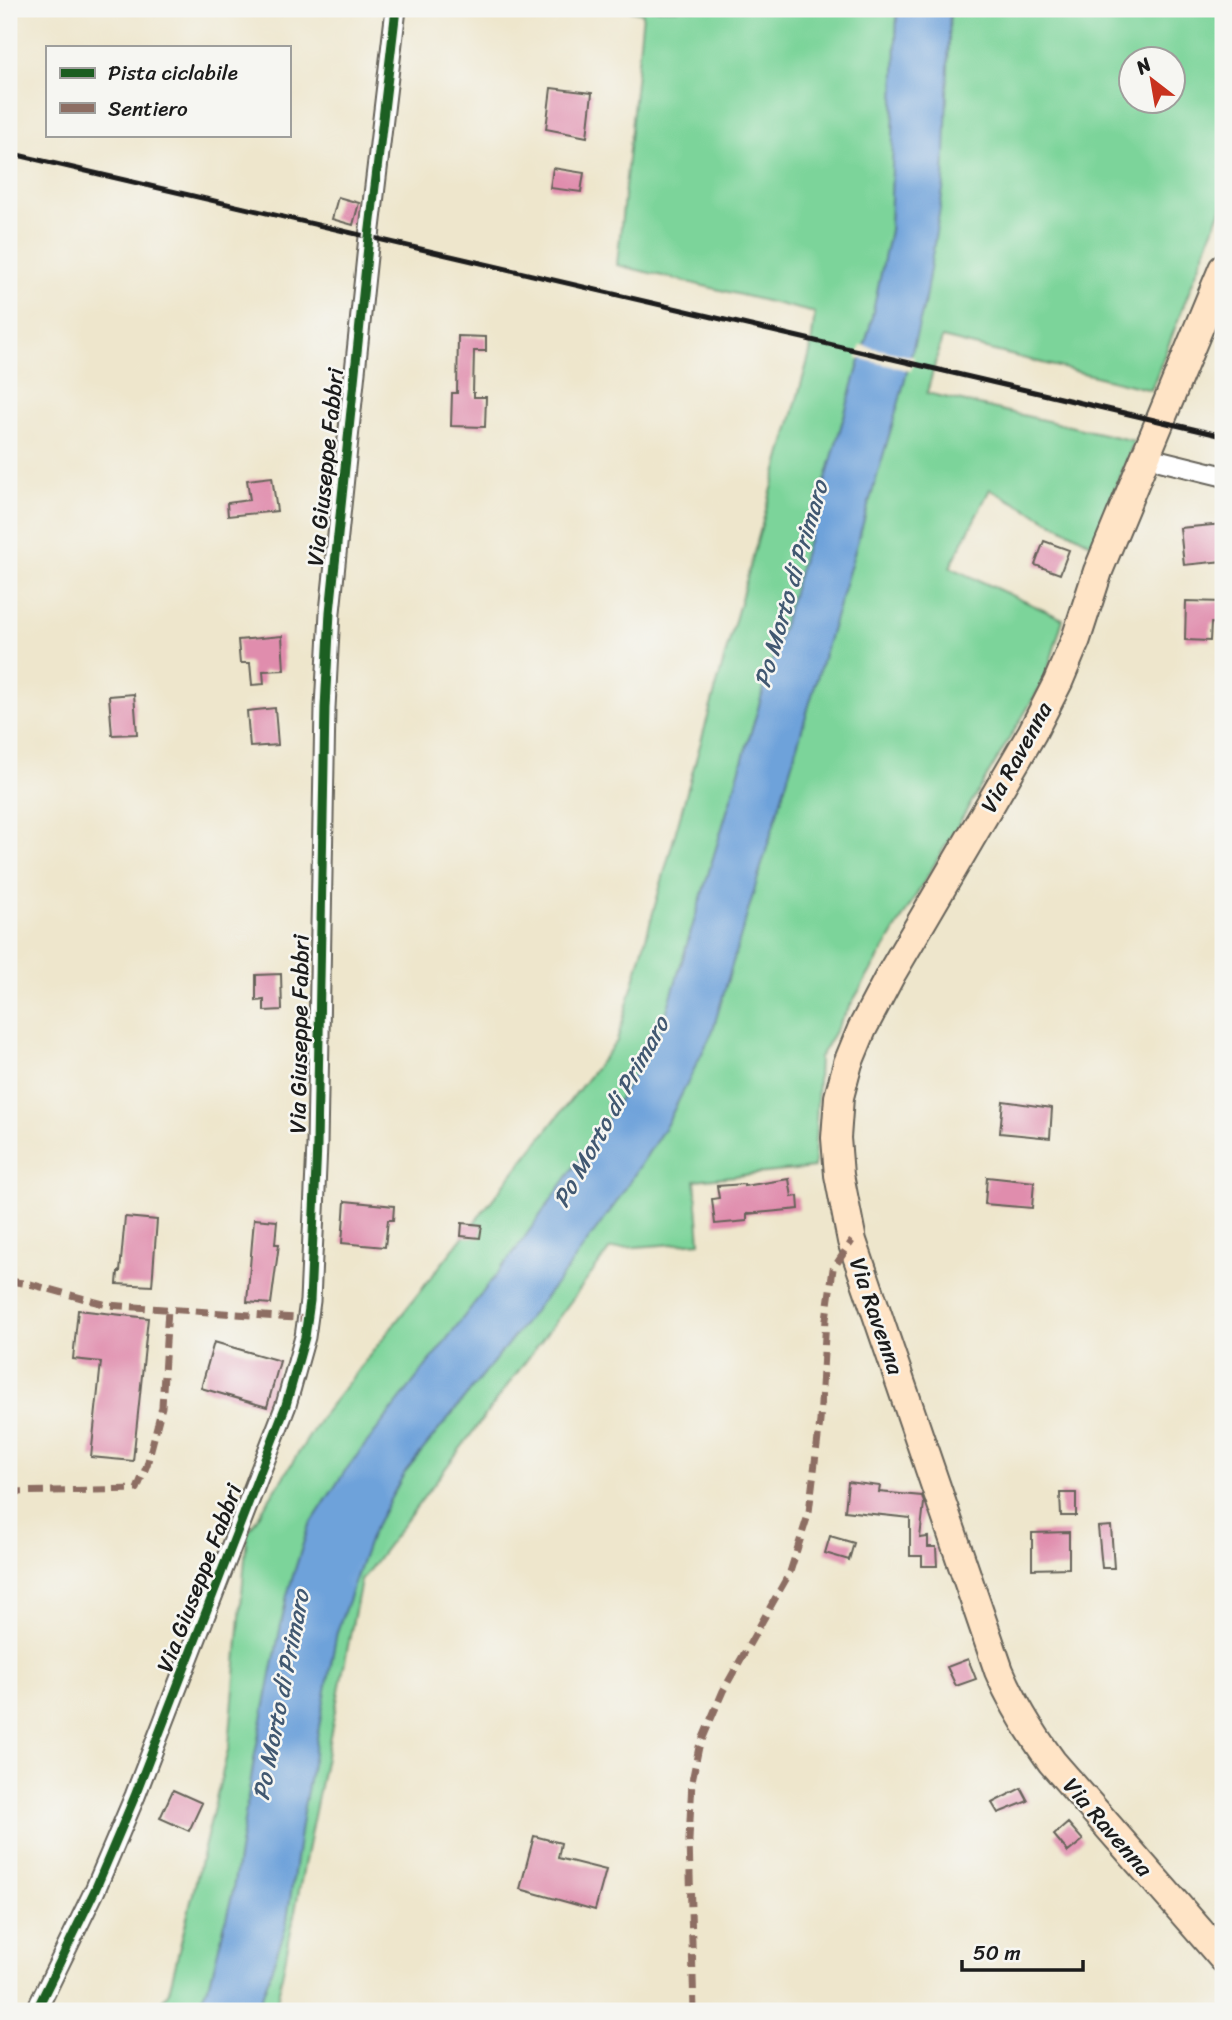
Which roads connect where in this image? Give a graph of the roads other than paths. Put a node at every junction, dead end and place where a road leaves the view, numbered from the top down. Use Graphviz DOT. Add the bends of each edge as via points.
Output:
graph roads {
  1 [pos="396,9"];
  2 [pos="1223,269"];
  3 [pos="1223,309"];
  4 [pos="1162,461"];
  5 [pos="1223,476"];
  6 [pos="1076,639"];
  7 [pos="1223,1958"];
  8 [pos="36,2011"];
  1 -- 8 [label="street, Via Giuseppe Fabbri" via="330,612 317,1145 305,1337 286,1405 135,1796"];
  2 -- 6 [label="main road, Via Ravenna" via="1098,571"];
  3 -- 4 [label="main road, Via Ravenna"];
  4 -- 5 [label="street"];
  4 -- 6 [label="main road, Via Ravenna" via="1117,570"];
  6 -- 7 [label="main road, Via Ravenna" via="1032,733 862,1029 839,1097 839,1175 856,1253 1010,1699 1052,1762"];
}
